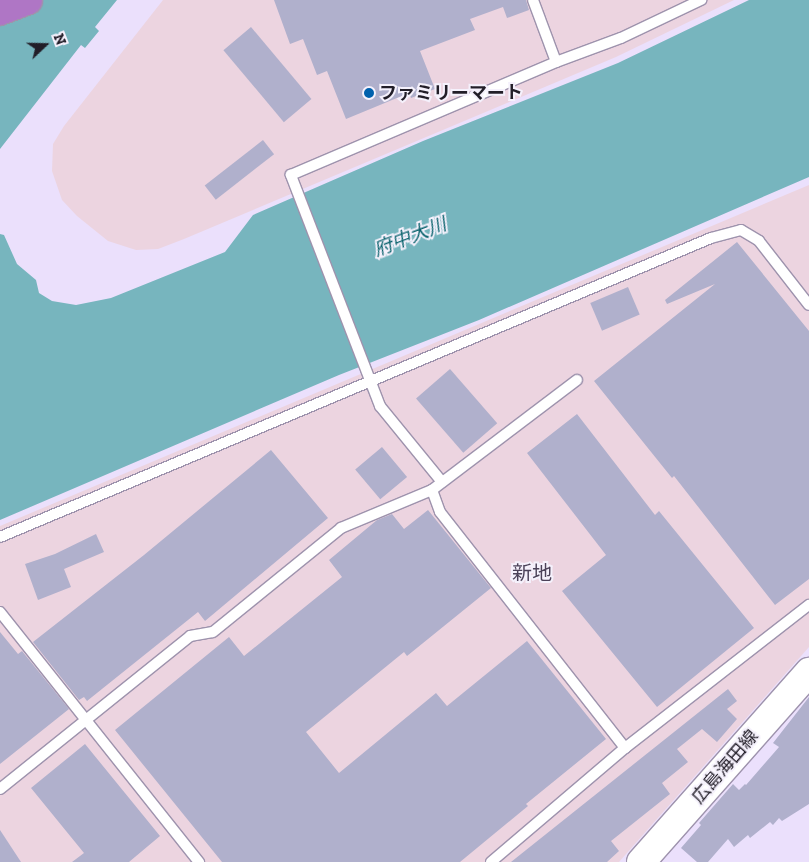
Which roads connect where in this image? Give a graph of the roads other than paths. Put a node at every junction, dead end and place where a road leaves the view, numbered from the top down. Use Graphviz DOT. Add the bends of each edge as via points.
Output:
graph roads {
  1 [pos="28,0"];
  2 [pos="533,0"];
  3 [pos="701,0"];
  4 [pos="0,11"];
  5 [pos="556,62"];
  6 [pos="809,305"];
  7 [pos="577,380"];
  8 [pos="370,382"];
  9 [pos="442,482"];
  10 [pos="432,490"];
  11 [pos="0,537"];
  12 [pos="809,605"];
  13 [pos="0,612"];
  14 [pos="809,672"];
  15 [pos="85,721"];
  16 [pos="626,748"];
  17 [pos="0,789"];
  18 [pos="199,862"];
  19 [pos="491,862"];
  20 [pos="641,862"];
  1 -- 4 [label="highway"];
  2 -- 5 [label="lane"];
  3 -- 5 [label="lane" via="621,38"];
  5 -- 8 [label="lane" via="291,175"];
  6 -- 8 [label="lane" via="759,240 741,230 711,238"];
  7 -- 9 [label="lane"];
  8 -- 9 [label="lane" via="380,406"];
  8 -- 11 [label="lane"];
  9 -- 10 [label="lane"];
  10 -- 15 [label="lane" via="340,528 213,632 190,636"];
  10 -- 16 [label="lane" via="440,512"];
  12 -- 16 [label="lane"];
  13 -- 15 [label="lane"];
  14 -- 20 [label="main road, 広島海田線"];
  15 -- 17 [label="lane"];
  15 -- 18 [label="lane"];
  16 -- 19 [label="lane"];
}
